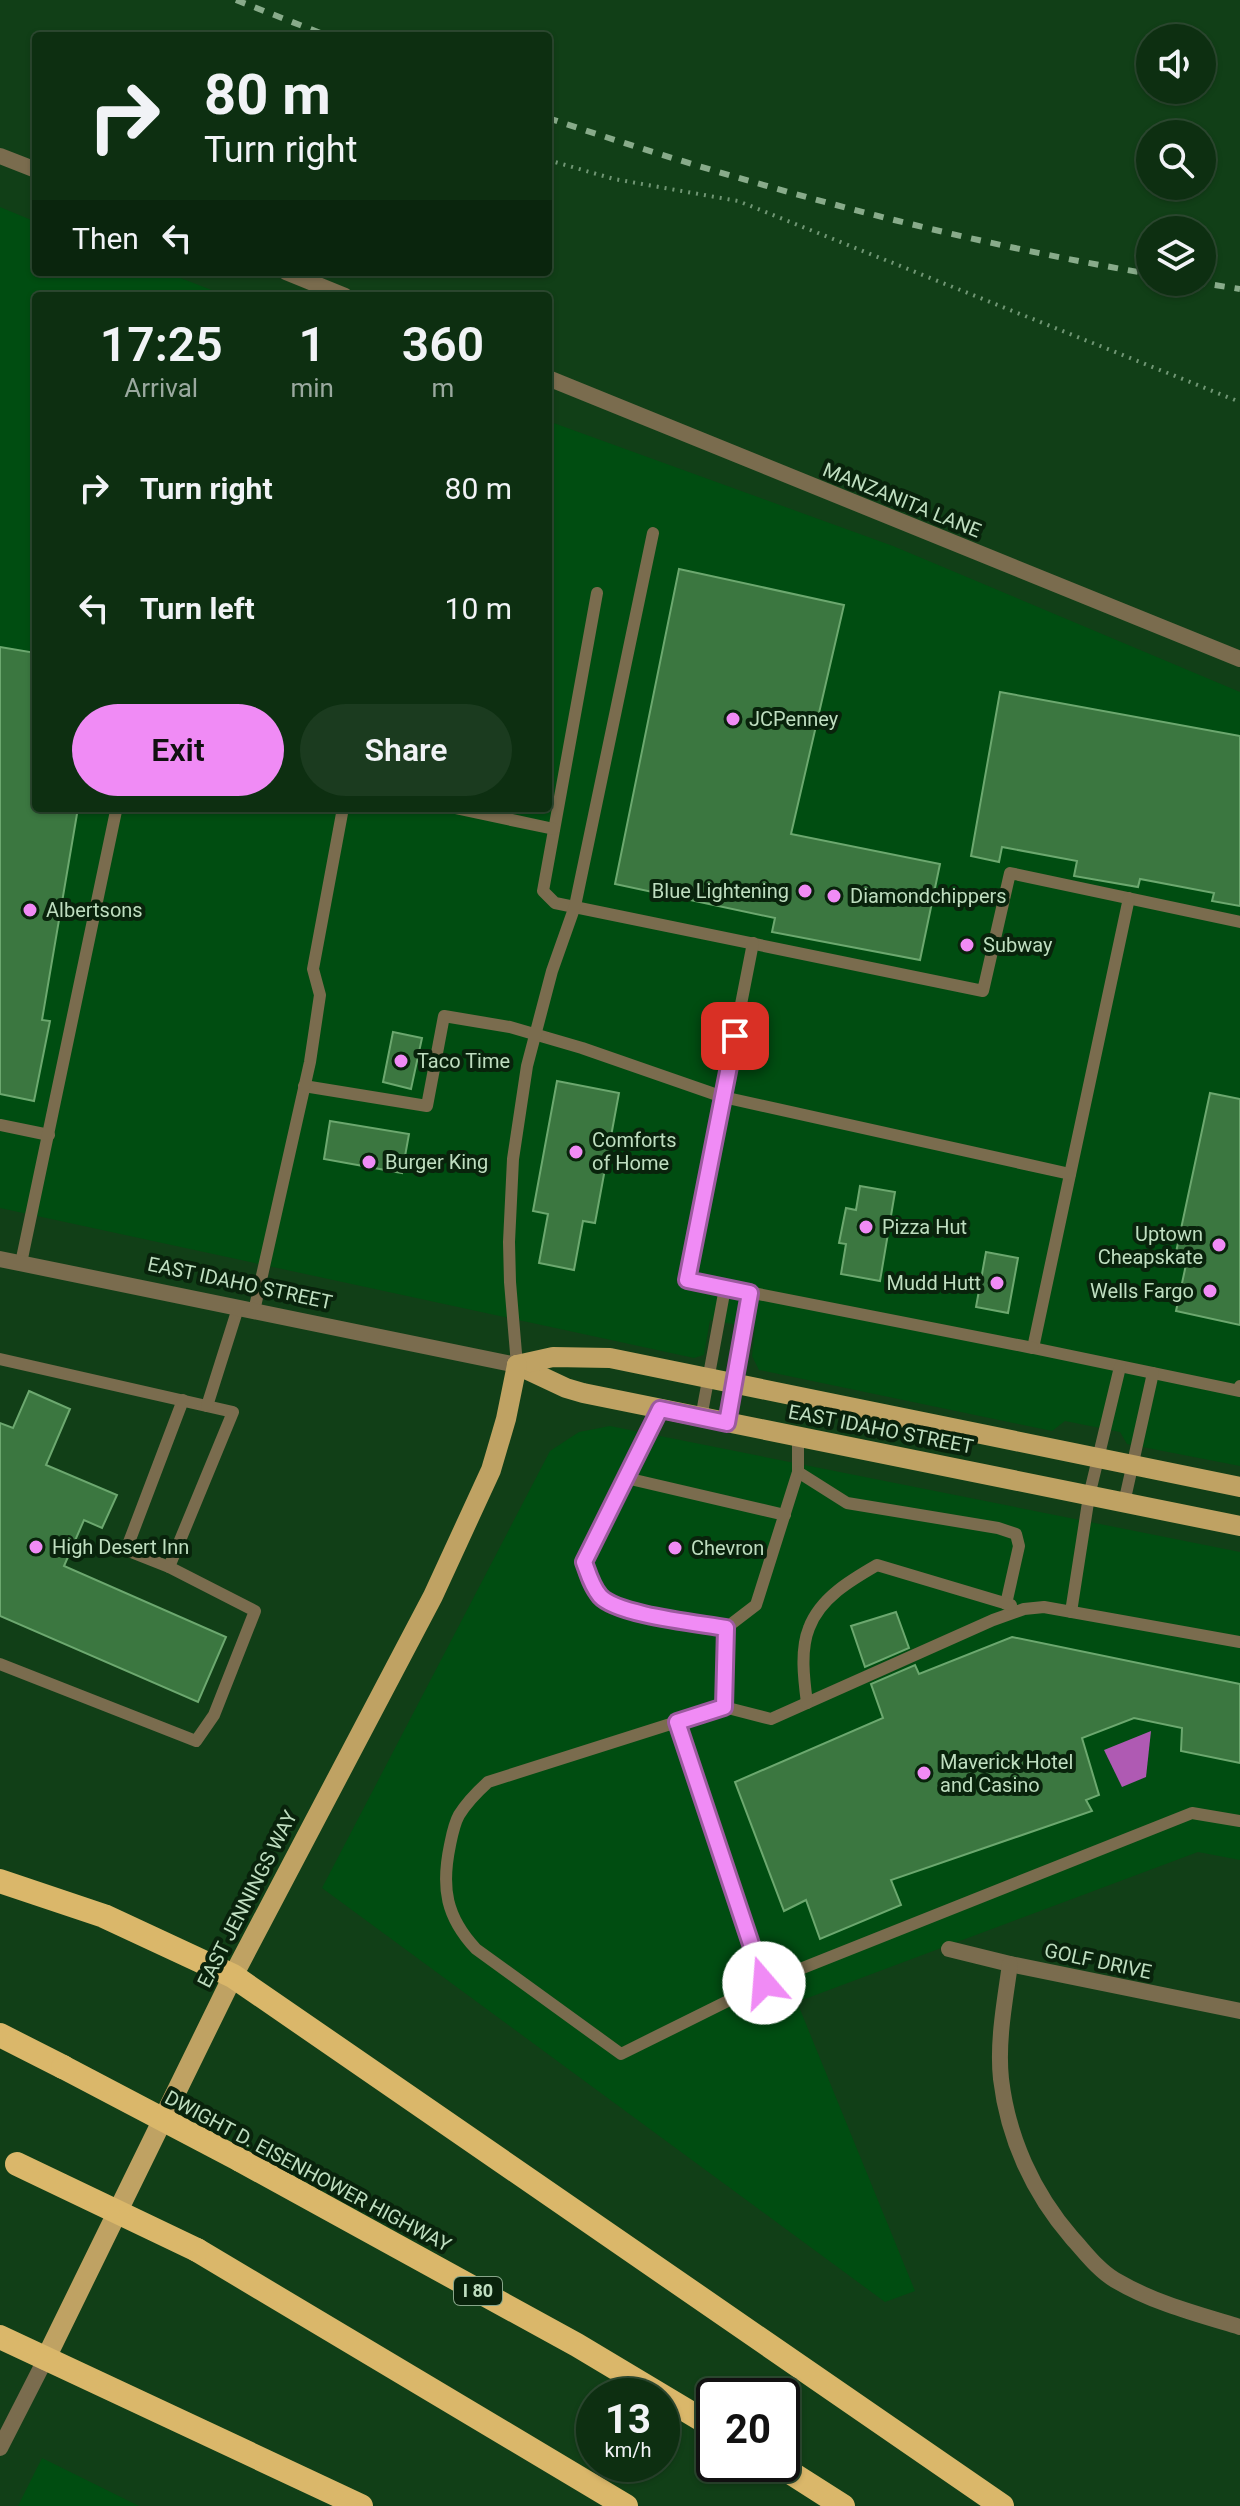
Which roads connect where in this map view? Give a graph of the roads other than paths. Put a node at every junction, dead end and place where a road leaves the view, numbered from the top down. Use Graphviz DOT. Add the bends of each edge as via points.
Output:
graph roads {
  1 [pos="0,156"];
  2 [pos="32,168"];
  3 [pos="296,276"];
  4 [pos="335,292"];
  5 [pos="552,380"];
  6 [pos="653,533"];
  7 [pos="597,593"];
  8 [pos="1240,659"];
  9 [pos="116,812"];
  10 [pos="342,812"];
  11 [pos="474,812"];
  12 [pos="554,829"];
  13 [pos="1129,898"];
  14 [pos="575,906"];
  15 [pos="1240,922"];
  16 [pos="753,943"];
  17 [pos="535,1034"];
  18 [pos="304,1086"];
  19 [pos="723,1097"];
  20 [pos="0,1125"];
  21 [pos="49,1135"];
  22 [pos="1070,1174"];
  23 [pos="0,1259"];
  24 [pos="21,1263"];
  25 [pos="725,1288"];
  26 [pos="750,1293"];
  27 [pos="246,1309"];
  28 [pos="1033,1348"];
  29 [pos="0,1359"];
  30 [pos="517,1365"];
  31 [pos="1120,1367"];
  32 [pos="1153,1373"];
  33 [pos="709,1378"];
  34 [pos="734,1384"];
  35 [pos="1240,1386"];
  36 [pos="183,1400"];
  37 [pos="207,1406"];
  38 [pos="660,1409"];
  39 [pos="701,1418"];
  40 [pos="727,1423"];
  41 [pos="798,1437"];
  42 [pos="1098,1458"];
  43 [pos="1133,1465"];
  44 [pos="798,1472"];
  45 [pos="626,1478"];
  46 [pos="1240,1487"];
  47 [pos="1089,1496"];
  48 [pos="1124,1503"];
  49 [pos="785,1515"];
  50 [pos="1240,1526"];
  51 [pos="169,1567"];
  52 [pos="1006,1604"];
  53 [pos="1026,1609"];
  54 [pos="1071,1612"];
  55 [pos="726,1628"];
  56 [pos="1240,1642"];
  57 [pos="0,1664"];
  58 [pos="807,1703"];
  59 [pos="724,1707"];
  60 [pos="677,1722"];
  61 [pos="1240,1821"];
  62 [pos="0,1881"];
  63 [pos="949,1949"];
  64 [pos="1010,1964"];
  65 [pos="233,1976"];
  66 [pos="764,1983"];
  67 [pos="1240,2011"];
  68 [pos="0,2035"];
  69 [pos="9,2160"];
  70 [pos="1240,2327"];
  71 [pos="0,2337"];
  72 [pos="45,2360"];
  73 [pos="696,2416"];
  74 [pos="0,2448"];
  75 [pos="800,2479"];
  76 [pos="361,2506"];
  77 [pos="626,2506"];
  78 [pos="843,2506"];
  79 [pos="1002,2506"];
  1 -- 2 [label="street"];
  3 -- 4 [label="street"];
  5 -- 8 [label="street, MANZANITA LANE"];
  6 -- 14 [label="lane"];
  7 -- 12 [label="lane"];
  9 -- 21 [label="lane"];
  10 -- 18 [label="lane" via="313,969 320,995"];
  11 -- 12 [label="lane"];
  12 -- 14 [label="lane" via="543,891 555,903"];
  13 -- 15 [label="lane"];
  13 -- 16 [label="lane" via="1010,873 983,991"];
  13 -- 22 [label="lane"];
  14 -- 16 [label="lane"];
  14 -- 17 [label="lane"];
  16 -- 19 [label="lane"];
  17 -- 18 [label="lane" via="444,1016 427,1106"];
  17 -- 19 [label="lane"];
  17 -- 30 [label="lane" via="513,1159 510,1282"];
  18 -- 27 [label="lane"];
  19 -- 22 [label="lane"];
  19 -- 25 [label="lane" via="687,1280"];
  20 -- 21 [label="lane"];
  21 -- 24 [label="lane"];
  22 -- 28 [label="lane"];
  23 -- 24 [label="street, EAST IDAHO STREET"];
  24 -- 27 [label="street, EAST IDAHO STREET"];
  25 -- 26 [label="lane"];
  25 -- 33 [label="lane"];
  26 -- 28 [label="lane"];
  26 -- 34 [label="lane"];
  27 -- 30 [label="street, EAST IDAHO STREET"];
  27 -- 37 [label="lane"];
  28 -- 31 [label="lane"];
  29 -- 36 [label="lane"];
  30 -- 33 [label="main road, EAST IDAHO STREET" via="553,1357 610,1358"];
  30 -- 38 [label="main road, EAST IDAHO STREET" via="566,1388"];
  30 -- 65 [label="main road, EAST JENNINGS WAY" via="491,1470 433,1596"];
  31 -- 32 [label="lane"];
  31 -- 42 [label="lane"];
  32 -- 35 [label="lane" via="1239,1391"];
  32 -- 43 [label="lane"];
  33 -- 34 [label="main road, EAST IDAHO STREET"];
  33 -- 39 [label="lane"];
  34 -- 40 [label="lane"];
  34 -- 42 [label="main road, EAST IDAHO STREET"];
  36 -- 37 [label="lane"];
  36 -- 51 [label="lane" via="126,1550"];
  37 -- 51 [label="lane" via="233,1412"];
  38 -- 39 [label="main road, EAST IDAHO STREET"];
  38 -- 45 [label="lane"];
  39 -- 40 [label="main road, EAST IDAHO STREET"];
  40 -- 41 [label="main road, EAST IDAHO STREET"];
  41 -- 44 [label="lane"];
  41 -- 47 [label="main road, EAST IDAHO STREET"];
  42 -- 43 [label="main road, EAST IDAHO STREET"];
  42 -- 47 [label="lane"];
  43 -- 46 [label="main road, EAST IDAHO STREET"];
  43 -- 48 [label="lane"];
  44 -- 49 [label="lane"];
  44 -- 52 [label="lane" via="847,1503 1016,1534 1019,1546"];
  45 -- 49 [label="lane"];
  45 -- 55 [label="lane" via="584,1562 601,1598 623,1610"];
  47 -- 48 [label="main road, EAST IDAHO STREET"];
  47 -- 54 [label="lane"];
  48 -- 50 [label="main road, EAST IDAHO STREET"];
  49 -- 55 [label="lane" via="756,1605"];
  51 -- 57 [label="lane" via="255,1611 214,1715 196,1741"];
  52 -- 53 [label="lane"];
  52 -- 58 [label="lane" via="877,1565 838,1589 809,1627"];
  53 -- 54 [label="lane"];
  53 -- 58 [label="lane"];
  54 -- 56 [label="lane"];
  55 -- 59 [label="lane"];
  58 -- 59 [label="lane" via="771,1719"];
  59 -- 60 [label="lane"];
  60 -- 66 [label="lane"];
  60 -- 66 [label="lane" via="488,1782 457,1817 452,1832 446,1866 448,1905 476,1949 621,2054"];
  61 -- 66 [label="lane" via="1192,1813"];
  62 -- 65 [label="highway" via="104,1916"];
  63 -- 64 [label="street, GOLF DRIVE"];
  64 -- 67 [label="street, GOLF DRIVE"];
  64 -- 70 [label="street" via="1001,2077 1008,2121 1026,2170 1054,2217 1113,2279 1161,2304"];
  65 -- 72 [label="main road, EAST JENNINGS WAY"];
  65 -- 79 [label="highway"];
  68 -- 73 [label="highway, DWIGHT D. EISENHOWER HIGHWAY / I 80, bridge" via="240,2160"];
  69 -- 77 [label="highway, bridge" via="197,2250"];
  71 -- 72 [label="highway"];
  72 -- 74 [label="street, EAST JENNINGS WAY"];
  72 -- 76 [label="highway"];
  75 -- 78 [label="highway"];
}
